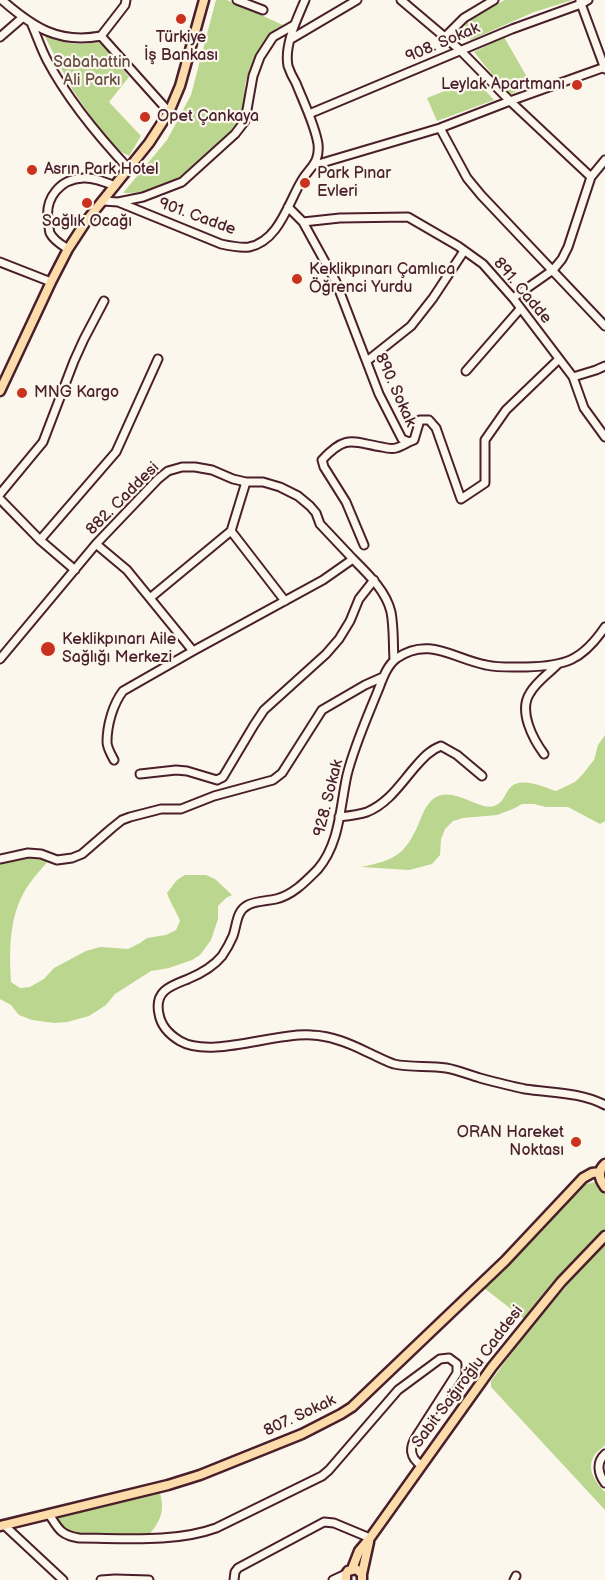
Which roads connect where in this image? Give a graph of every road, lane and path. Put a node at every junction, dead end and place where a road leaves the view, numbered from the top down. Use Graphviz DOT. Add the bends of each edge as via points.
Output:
graph roads {
  1 [pos="2,0"];
  2 [pos="126,0"];
  3 [pos="204,0"];
  4 [pos="237,0"];
  5 [pos="305,0"];
  6 [pos="357,0"];
  7 [pos="401,0"];
  8 [pos="494,0"];
  9 [pos="583,1"];
  10 [pos="262,10"];
  11 [pos="22,18"];
  12 [pos="32,25"];
  13 [pos="294,25"];
  14 [pos="101,36"];
  15 [pos="446,36"];
  16 [pos="0,37"];
  17 [pos="291,39"];
  18 [pos="460,50"];
  19 [pos="605,68"];
  20 [pos="510,101"];
  21 [pos="169,112"];
  22 [pos="309,114"];
  23 [pos="440,128"];
  24 [pos="605,160"];
  25 [pos="315,165"];
  26 [pos="129,169"];
  27 [pos="591,177"];
  28 [pos="115,186"];
  29 [pos="103,201"];
  30 [pos="118,202"];
  31 [pos="288,207"];
  32 [pos="303,222"];
  33 [pos="68,249"];
  34 [pos="464,250"];
  35 [pos="0,262"];
  36 [pos="553,270"];
  37 [pos="51,282"];
  38 [pos="513,298"];
  39 [pos="104,301"];
  40 [pos="520,309"];
  41 [pos="605,326"];
  42 [pos="158,359"];
  43 [pos="559,359"];
  44 [pos="367,361"];
  45 [pos="605,366"];
  46 [pos="466,371"];
  47 [pos="573,377"];
  48 [pos="0,392"];
  49 [pos="605,437"];
  50 [pos="409,442"];
  51 [pos="246,482"];
  52 [pos="0,494"];
  53 [pos="0,499"];
  54 [pos="231,531"];
  55 [pos="40,540"];
  56 [pos="96,544"];
  57 [pos="364,545"];
  58 [pos="353,559"];
  59 [pos="75,570"];
  60 [pos="374,580"];
  61 [pos="150,598"];
  62 [pos="285,601"];
  63 [pos="605,627"];
  64 [pos="602,636"];
  65 [pos="193,651"];
  66 [pos="0,659"];
  67 [pos="394,660"];
  68 [pos="557,665"];
  69 [pos="383,677"];
  70 [pos="544,754"];
  71 [pos="114,760"];
  72 [pos="140,774"];
  73 [pos="482,776"];
  74 [pos="217,780"];
  75 [pos="221,794"];
  76 [pos="339,817"];
  77 [pos="0,859"];
  78 [pos="605,1105"];
  79 [pos="605,1164"];
  80 [pos="600,1172"];
  81 [pos="605,1187"];
  82 [pos="605,1230"];
  83 [pos="602,1239"];
  84 [pos="603,1455"];
  85 [pos="421,1465"];
  86 [pos="605,1483"];
  87 [pos="49,1514"];
  88 [pos="2,1525"];
  89 [pos="370,1538"];
  90 [pos="348,1574"];
  91 [pos="363,1578"];
  92 [pos="63,1580"];
  93 [pos="101,1580"];
  94 [pos="149,1580"];
  95 [pos="234,1580"];
  96 [pos="333,1580"];
  1 -- 11 [label="street"];
  2 -- 14 [label="street"];
  3 -- 21 [label="main road"];
  4 -- 10 [label="street"];
  5 -- 13 [label="street"];
  6 -- 17 [label="street"];
  7 -- 15 [label="street"];
  8 -- 15 [label="street" via="464,18"];
  9 -- 18 [label="street, 908. Sokak"];
  9 -- 19 [label="street"];
  11 -- 12 [label="street"];
  11 -- 16 [label="street"];
  12 -- 14 [label="street" via="70,39"];
  12 -- 26 [label="street" via="46,59 76,106"];
  13 -- 17 [label="street"];
  13 -- 30 [label="street" via="273,37 261,57 253,76 245,121 236,134 182,182"];
  14 -- 21 [label="street"];
  15 -- 18 [label="street"];
  17 -- 22 [label="street" via="289,68"];
  18 -- 20 [label="street"];
  18 -- 22 [label="street, 908. Sokak"];
  19 -- 20 [label="street"];
  20 -- 23 [label="street"];
  20 -- 27 [label="street"];
  21 -- 26 [label="main road"];
  22 -- 25 [label="street" via="318,144"];
  23 -- 25 [label="street"];
  23 -- 36 [label="street" via="467,178"];
  24 -- 27 [label="street"];
  25 -- 31 [label="street, 901. Cadde" via="303,178"];
  26 -- 28 [label="main road"];
  27 -- 36 [label="street" via="568,247"];
  28 -- 29 [label="main road"];
  28 -- 33 [label="street" via="78,178 60,186 50,198 50,233"];
  29 -- 30 [label="street, 901. Cadde"];
  29 -- 33 [label="main road"];
  30 -- 31 [label="street, 901. Cadde" via="234,247 261,242"];
  31 -- 32 [label="street, 890. Sokak"];
  32 -- 34 [label="street, 891. Cadde" via="408,218"];
  32 -- 44 [label="street, 890. Sokak" via="336,282"];
  33 -- 37 [label="main road"];
  34 -- 38 [label="street, 891. Cadde" via="483,264"];
  34 -- 44 [label="street" via="411,326"];
  35 -- 37 [label="street"];
  36 -- 38 [label="street"];
  36 -- 41 [label="street"];
  37 -- 48 [label="main road"];
  38 -- 40 [label="street, 891. Cadde"];
  39 -- 52 [label="street" via="74,361 43,442"];
  40 -- 43 [label="street, 891. Cadde"];
  40 -- 46 [label="street"];
  42 -- 55 [label="street" via="116,452"];
  43 -- 47 [label="street, 891. Cadde"];
  43 -- 50 [label="street, 890. Sokak" via="506,410 485,440 485,483 461,499 429,420 420,420 414,440"];
  44 -- 50 [label="street, 890. Sokak" via="402,439"];
  45 -- 47 [label="street"];
  47 -- 49 [label="street, 891. Cadde" via="584,408"];
  50 -- 57 [label="street" via="394,449 345,442 322,460"];
  51 -- 54 [label="street"];
  51 -- 56 [label="street, 882. Caddesi" via="195,467 168,471"];
  51 -- 58 [label="street, 882. Caddesi" via="263,482 297,496 310,506 320,524"];
  53 -- 55 [label="street"];
  54 -- 61 [label="street"];
  54 -- 62 [label="street"];
  55 -- 59 [label="street"];
  56 -- 59 [label="street, 882. Caddesi"];
  56 -- 61 [label="street" via="128,570"];
  58 -- 60 [label="street, 882. Caddesi"];
  58 -- 62 [label="street"];
  59 -- 66 [label="street, 882. Caddesi"];
  60 -- 67 [label="street, 882. Caddesi" via="390,609"];
  60 -- 74 [label="street" via="358,598 339,639 264,710 228,770"];
  61 -- 65 [label="street"];
  62 -- 65 [label="street"];
  63 -- 64 [label="street"];
  64 -- 68 [label="street" via="585,652"];
  65 -- 71 [label="street" via="123,691 107,741"];
  67 -- 68 [label="street" via="414,649 429,648 486,666"];
  67 -- 69 [label="street, 928. Sokak"];
  68 -- 70 [label="street" via="529,694 527,706 532,735"];
  69 -- 75 [label="street" via="322,710 273,780"];
  69 -- 76 [label="street, 928. Sokak" via="357,741"];
  72 -- 74 [label="street" via="176,770"];
  73 -- 76 [label="street" via="441,746 426,755 383,802 369,811"];
  74 -- 75 [label="street"];
  75 -- 77 [label="street" via="181,809 161,809 122,820 72,858 57,860 28,853"];
  76 -- 78 [label="street, 928. Sokak" via="336,834 319,867 293,892 246,906 220,958 211,967 164,990 158,1000 158,1011 170,1034 191,1046 204,1047 288,1035 328,1036 390,1063 444,1068 525,1089 584,1096"];
  79 -- 80 [label="main road"];
  80 -- 81 [label="main road"];
  80 -- 87 [label="main road, 807. Sokak" via="583,1178 497,1269 341,1414 200,1475"];
  82 -- 83 [label="main road, Sabit Sağıroğlu Caddesi"];
  83 -- 85 [label="main road, Sabit Sağıroğlu Caddesi" via="492,1366"];
  84 -- 86 [label="street" via="599,1465"];
  85 -- 87 [label="street" via="413,1458 411,1447 458,1373 449,1358 440,1359 398,1390 322,1476 216,1528 181,1536 79,1538 60,1531"];
  85 -- 89 [label="main road, Sabit Sağıroğlu Caddesi"];
  87 -- 88 [label="main road, 807. Sokak"];
  88 -- 92 [label="street"];
  89 -- 90 [label="main road, Sabit Sağıroğlu Caddesi"];
  89 -- 91 [label="main road, Sabit Sağıroğlu Caddesi"];
  89 -- 95 [label="street" via="324,1522 238,1569"];
  90 -- 91 [label="main road" via="359,1571"];
  90 -- 96 [label="street"];
  93 -- 94 [label="street"];
}
